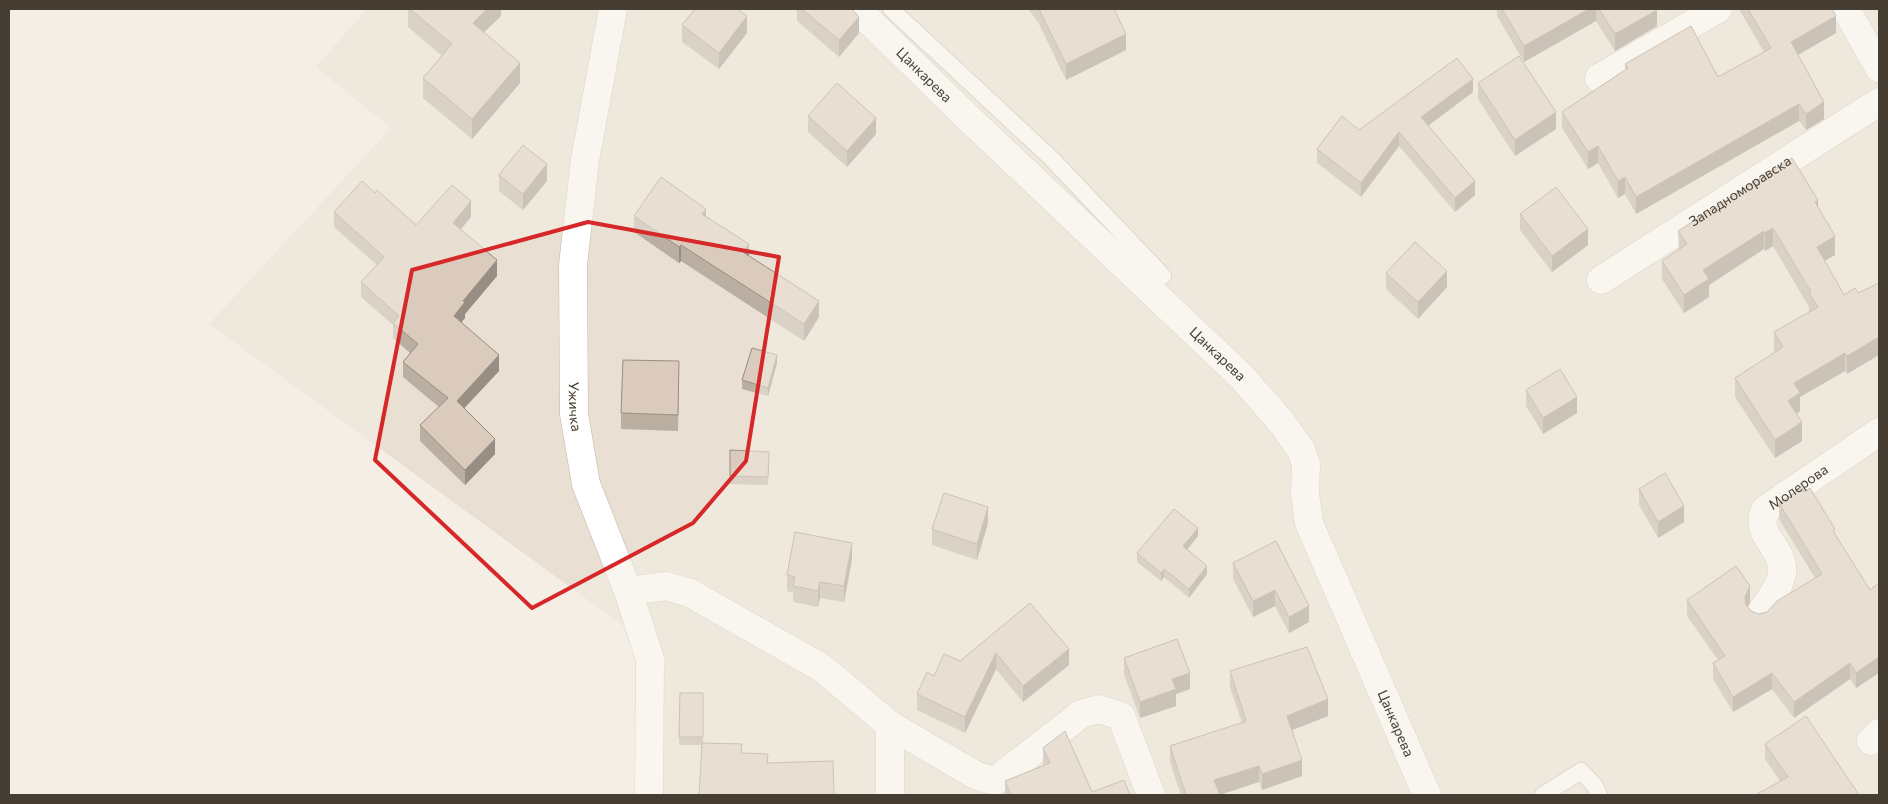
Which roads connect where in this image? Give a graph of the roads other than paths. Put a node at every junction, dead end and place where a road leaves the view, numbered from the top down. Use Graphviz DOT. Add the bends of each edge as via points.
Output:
graph roads {
  1 [pos="613,9"];
  2 [pos="857,9"];
  3 [pos="891,9"];
  4 [pos="1718,9"];
  5 [pos="1846,9"];
  6 [pos="1879,68"];
  7 [pos="1599,78"];
  8 [pos="1879,102"];
  9 [pos="1163,276"];
  10 [pos="1601,280"];
  11 [pos="1879,432"];
  12 [pos="628,591"];
  13 [pos="1760,614"];
  14 [pos="890,725"];
  15 [pos="648,795"];
  16 [pos="890,795"];
  17 [pos="1151,795"];
  18 [pos="1426,795"];
  19 [pos="1543,795"];
  20 [pos="1600,795"];
  1 -- 12 [label="street, Ужичка" via="585,160 573,265 574,414 586,484"];
  2 -- 18 [label="street, Цанкарева" via="1242,377 1282,423 1301,450 1306,464 1305,494 1309,523"];
  3 -- 9 [label="lane" via="1050,158"];
  4 -- 7 [label="street"];
  5 -- 6 [label="street"];
  8 -- 10 [label="street, Западноморавска"];
  11 -- 13 [label="street, Молерова" via="1766,509 1761,525 1782,560 1782,572"];
  12 -- 14 [label="street" via="666,586 690,593 822,668"];
  12 -- 15 [label="street, Ужичка" via="650,659"];
  14 -- 16 [label="street"];
  14 -- 17 [label="street" via="977,776 995,781 1081,714 1098,709 1121,716"];
  19 -- 20 [label="lane" via="1581,771"];
}
